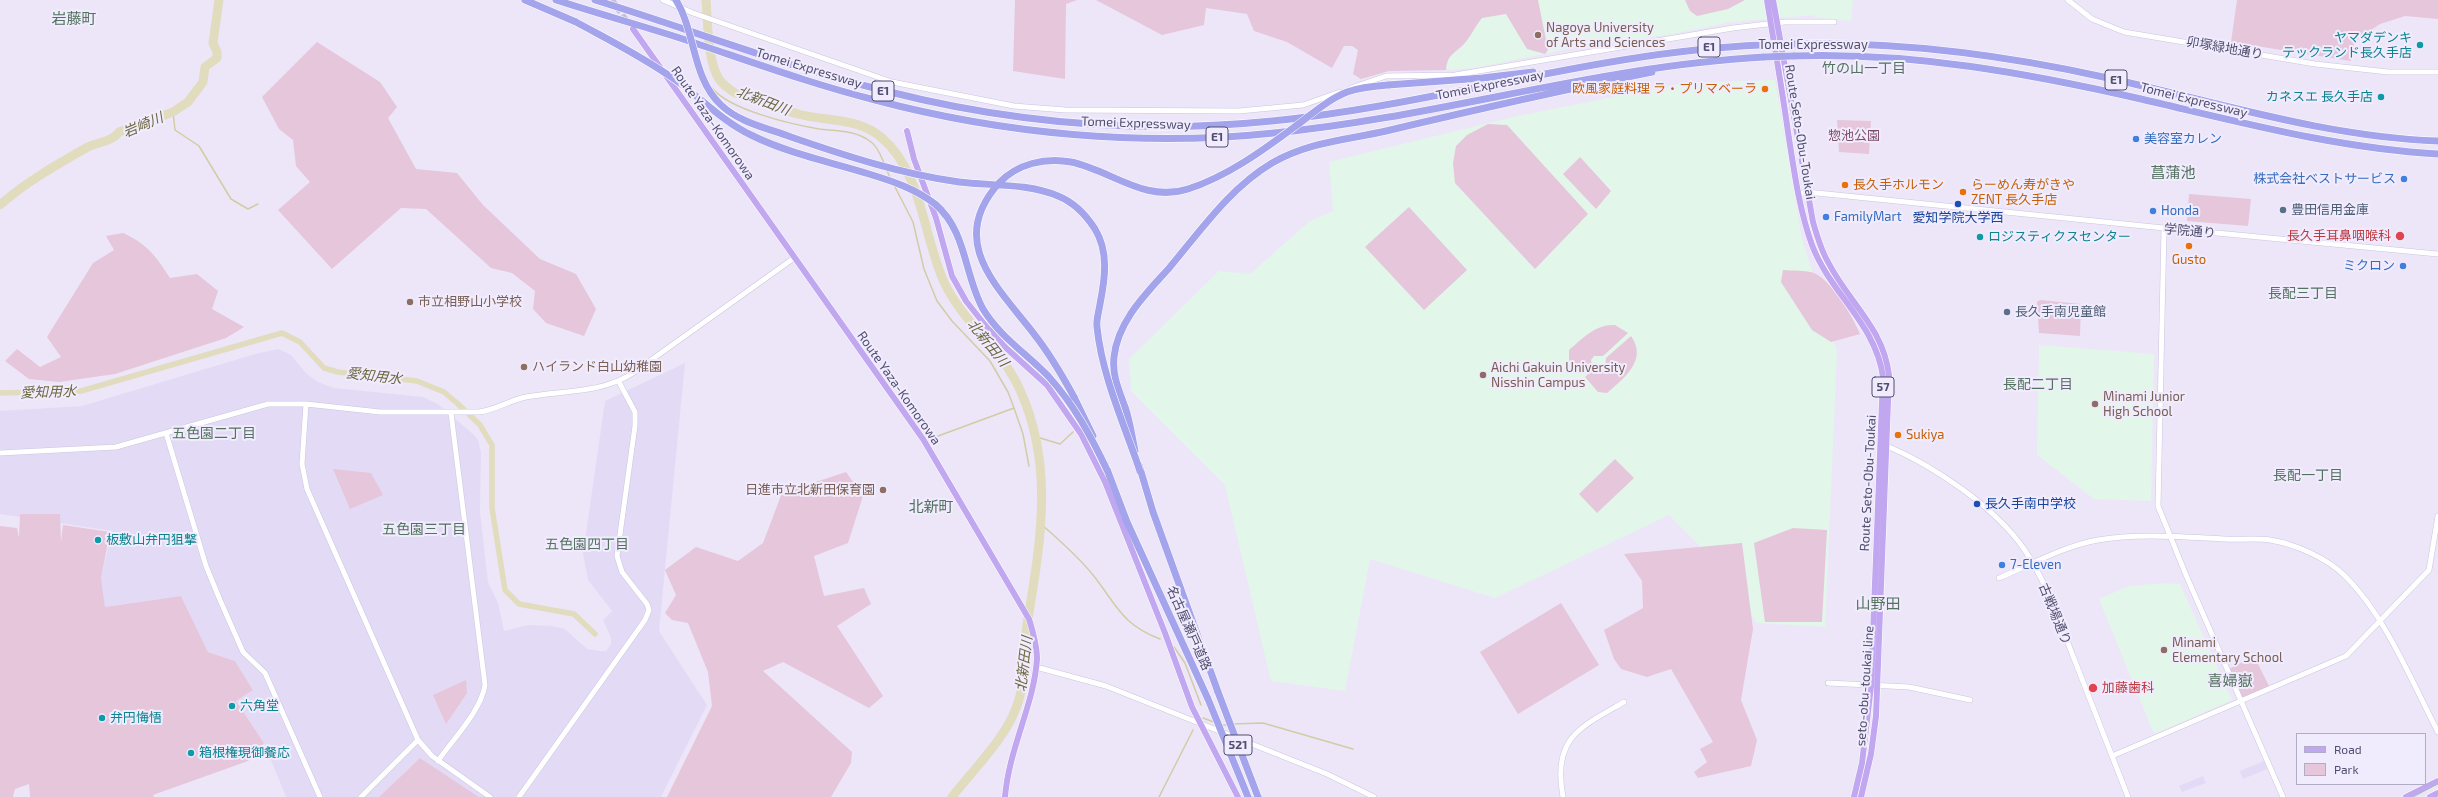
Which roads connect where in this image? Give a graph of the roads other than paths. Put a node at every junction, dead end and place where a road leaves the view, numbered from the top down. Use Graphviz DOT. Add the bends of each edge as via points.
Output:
graph roads {
  1 [pos="525,0"];
  2 [pos="556,0"];
  3 [pos="595,0"];
  4 [pos="662,0"];
  5 [pos="676,0"];
  6 [pos="1767,0"];
  7 [pos="1773,0"];
  8 [pos="2068,0"];
  9 [pos="1834,22"];
  10 [pos="1774,24"];
  11 [pos="633,29"];
  12 [pos="1656,54"];
  13 [pos="1715,60"];
  14 [pos="2438,72"];
  15 [pos="907,131"];
  16 [pos="2438,141"];
  17 [pos="2438,154"];
  18 [pos="1807,192"];
  19 [pos="1798,194"];
  20 [pos="2164,228"];
  21 [pos="2438,254"];
  22 [pos="794,258"];
  23 [pos="619,382"];
  24 [pos="306,404"];
  25 [pos="451,413"];
  26 [pos="166,433"];
  27 [pos="1887,446"];
  28 [pos="0,453"];
  29 [pos="1107,470"];
  30 [pos="1140,471"];
  31 [pos="2438,516"];
  32 [pos="2170,537"];
  33 [pos="2034,564"];
  34 [pos="1999,578"];
  35 [pos="2380,622"];
  36 [pos="1036,667"];
  37 [pos="1828,683"];
  38 [pos="1874,686"];
  39 [pos="1970,700"];
  40 [pos="2241,701"];
  41 [pos="1624,702"];
  42 [pos="1199,723"];
  43 [pos="2438,732"];
  44 [pos="418,740"];
  45 [pos="2112,756"];
  46 [pos="438,761"];
  47 [pos="2438,781"];
  48 [pos="2438,793"];
  49 [pos="320,797"];
  50 [pos="361,797"];
  51 [pos="490,797"];
  52 [pos="520,797"];
  53 [pos="1005,797"];
  54 [pos="1238,797"];
  55 [pos="1248,797"];
  56 [pos="1258,797"];
  57 [pos="1374,797"];
  58 [pos="1563,797"];
  59 [pos="1854,797"];
  60 [pos="1861,797"];
  61 [pos="2128,797"];
  62 [pos="2283,797"];
  63 [pos="2406,797"];
  64 [pos="2430,797"];
  1 -- 29 [label="highway, bridge" via="576,22 658,68 722,117 752,135 886,179 916,192 935,205 949,219 958,237 976,292 989,318 1004,336 1041,369 1069,402"];
  2 -- 13 [label="highway, Tomei Expressway / E1" via="827,87 953,118 1035,130 1169,138 1274,133 1339,125 1582,79"];
  3 -- 12 [label="highway, Tomei Expressway / E1" via="838,79 927,101 1031,118 1154,126 1315,117"];
  4 -- 10 [label="street" via="892,82 1014,106 1100,110 1239,111 1281,108 1303,105 1386,76 1455,75 1583,52"];
  5 -- 30 [label="highway, bridge" via="686,19 700,71 709,90 721,105 738,117 890,168 941,179 1049,193 1067,200 1083,213 1100,238 1104,258 1104,280 1097,327 1101,357"];
  6 -- 10 [label="main road, Route Seto-Obu-Toukai / 57"];
  7 -- 10 [label="main road, seto-obu-toukai line / 57"];
  8 -- 14 [label="street, 卯塚緑地通り" via="2092,19 2124,32 2315,64 2388,72"];
  9 -- 10 [label="street"];
  10 -- 18 [label="main road, seto-obu-toukai line / 57"];
  10 -- 19 [label="main road, Route Seto-Obu-Toukai / 57"];
  11 -- 22 [label="main road, Route Yaza-Komorowa"];
  12 -- 16 [label="highway, Tomei Expressway / E1, bridge" via="1762,45 1895,45 1993,56 2109,78 2246,111 2332,128 2384,137"];
  12 -- 29 [label="highway, bridge" via="1512,75 1364,88 1338,97 1251,157 1210,180 1188,189 1167,193 1148,191 1080,164 1049,160 1029,164 1010,173 988,197 979,218 977,240 986,272 1042,344 1065,379"];
  13 -- 17 [label="highway, Tomei Expressway / E1, bridge" via="1794,56 1891,58 1992,69 2334,143 2381,150"];
  13 -- 30 [label="highway, bridge" via="1538,94 1373,134 1328,141 1294,152 1259,171 1224,203 1145,296 1129,316 1118,337 1114,357 1114,379 1125,409"];
  15 -- 42 [label="main road" via="952,276 966,301 985,325 1047,385 1081,434 1105,482"];
  18 -- 19 [label="street, 学院通り"];
  18 -- 20 [label="street, 学院通り"];
  18 -- 27 [label="main road, seto-obu-toukai line / 57" via="1813,222 1828,263 1873,326 1881,342 1890,385"];
  19 -- 38 [label="main road, Route Seto-Obu-Toukai / 57" via="1815,251 1832,281 1870,335 1882,367"];
  20 -- 21 [label="street, 学院通り"];
  20 -- 32 [label="street" via="2158,506"];
  22 -- 23 [label="street"];
  22 -- 36 [label="main road, Route Yaza-Komorowa" via="923,439 942,470 1029,620 1036,650"];
  23 -- 25 [label="street" via="598,388 527,397 494,410"];
  23 -- 52 [label="street" via="635,412 635,426 617,556 622,572 649,610 645,620"];
  24 -- 25 [label="street" via="380,412"];
  24 -- 26 [label="street" via="260,406"];
  24 -- 44 [label="street" via="302,464 306,489"];
  25 -- 46 [label="street" via="485,685 475,709"];
  26 -- 28 [label="street" via="116,447"];
  26 -- 49 [label="street" via="206,566 220,600 243,652 265,673"];
  27 -- 33 [label="street, 古戦場通り" via="1947,480 1986,509 2023,548"];
  27 -- 38 [label="main road, seto-obu-toukai line / 57"];
  29 -- 55 [label="highway, 名古屋瀬戸道路 / 521, bridge" via="1127,522 1208,699"];
  30 -- 56 [label="highway, 名古屋瀬戸道路 / 521, bridge" via="1198,640"];
  31 -- 35 [label="street" via="2429,570"];
  32 -- 33 [label="street" via="2096,540"];
  32 -- 35 [label="street" via="2270,540 2306,551 2344,575 2362,594"];
  32 -- 40 [label="street"];
  33 -- 34 [label="street"];
  33 -- 45 [label="street, 古戦場通り"];
  35 -- 40 [label="street" via="2346,656"];
  35 -- 43 [label="street"];
  36 -- 42 [label="street" via="1106,686"];
  36 -- 53 [label="main road, Route Yaza-Komorowa" via="1007,772"];
  37 -- 38 [label="street"];
  38 -- 39 [label="street" via="1909,687"];
  38 -- 59 [label="main road, Route Seto-Obu-Toukai / 57"];
  38 -- 60 [label="main road, seto-obu-toukai line / 57" via="1871,754"];
  40 -- 45 [label="street"];
  40 -- 62 [label="street"];
  41 -- 58 [label="street" via="1573,735 1560,763"];
  42 -- 54 [label="main road"];
  42 -- 57 [label="street" via="1347,782"];
  44 -- 46 [label="street"];
  44 -- 50 [label="street"];
  45 -- 61 [label="street, 古戦場通り"];
  46 -- 51 [label="street"];
  47 -- 63 [label="main road"];
  48 -- 64 [label="main road"];
}
